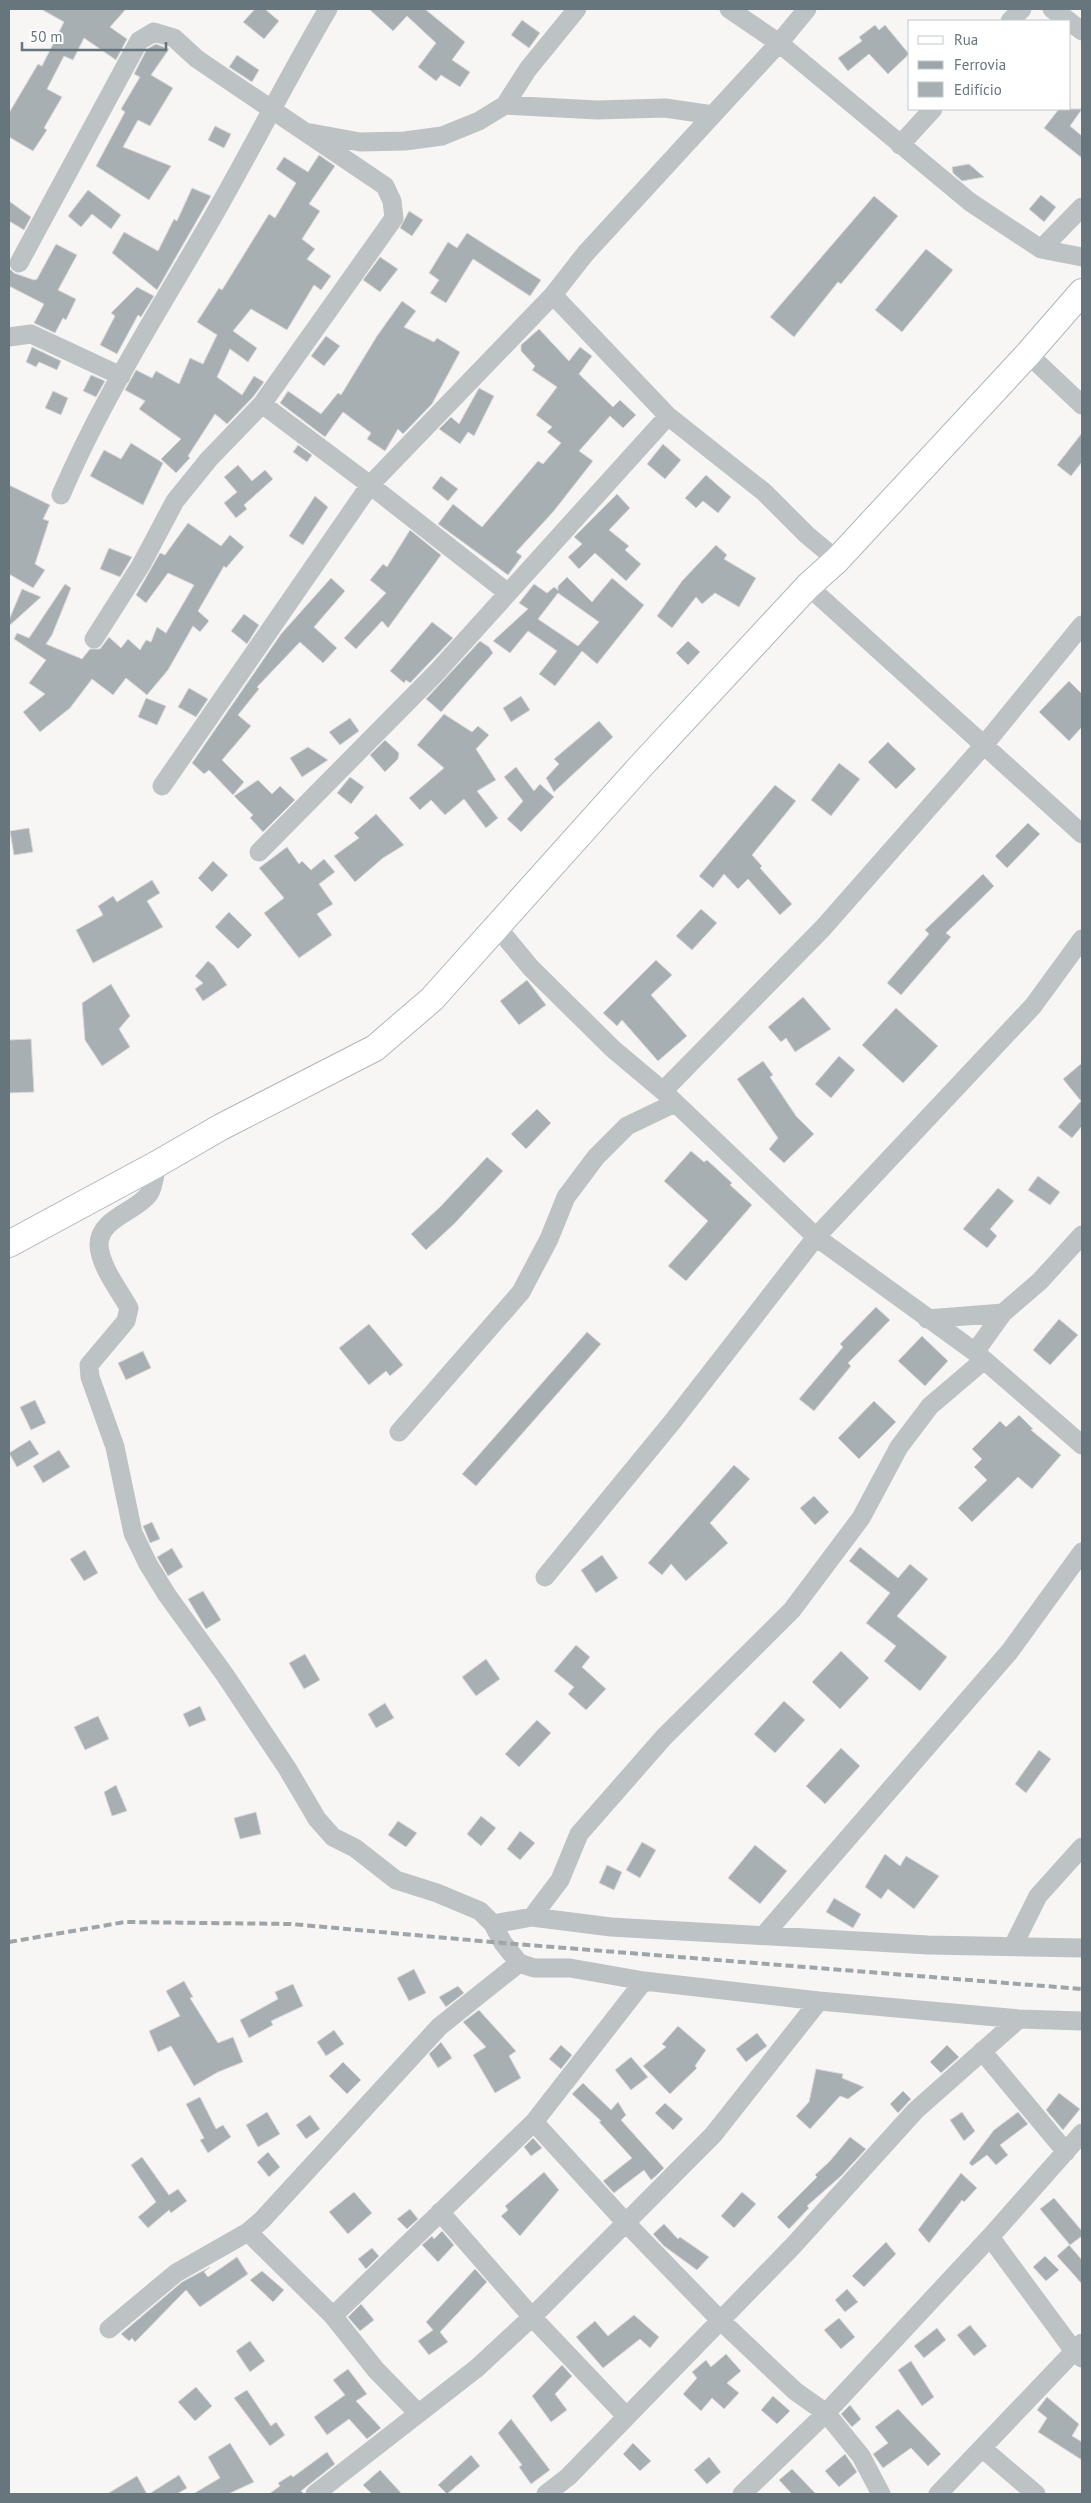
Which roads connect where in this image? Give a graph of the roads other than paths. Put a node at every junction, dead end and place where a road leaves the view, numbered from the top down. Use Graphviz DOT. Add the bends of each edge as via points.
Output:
graph roads {
  1 [pos="328,9"];
  2 [pos="577,9"];
  3 [pos="729,9"];
  4 [pos="807,9"];
  5 [pos="1022,9"];
  6 [pos="1052,9"];
  7 [pos="1011,20"];
  8 [pos="1066,20"];
  9 [pos="1071,24"];
  10 [pos="1082,32"];
  11 [pos="779,43"];
  12 [pos="505,105"];
  13 [pos="272,110"];
  14 [pos="931,110"];
  15 [pos="713,115"];
  16 [pos="305,133"];
  17 [pos="900,145"];
  18 [pos="1082,208"];
  19 [pos="1042,249"];
  20 [pos="1082,256"];
  21 [pos="19,263"];
  22 [pos="1082,292"];
  23 [pos="553,295"];
  24 [pos="9,337"];
  25 [pos="1028,354"];
  26 [pos="121,376"];
  27 [pos="262,404"];
  28 [pos="1082,405"];
  29 [pos="668,416"];
  30 [pos="370,485"];
  31 [pos="61,495"];
  32 [pos="837,560"];
  33 [pos="808,586"];
  34 [pos="508,593"];
  35 [pos="1082,625"];
  36 [pos="94,639"];
  37 [pos="984,745"];
  38 [pos="162,786"];
  39 [pos="1082,834"];
  40 [pos="259,852"];
  41 [pos="497,927"];
  42 [pos="1082,939"];
  43 [pos="669,1097"];
  44 [pos="157,1164"];
  45 [pos="1082,1235"];
  46 [pos="816,1238"];
  47 [pos="9,1244"];
  48 [pos="1003,1313"];
  49 [pos="927,1319"];
  50 [pos="979,1356"];
  51 [pos="398,1432"];
  52 [pos="1082,1445"];
  53 [pos="1082,1552"];
  54 [pos="545,1577"];
  55 [pos="1082,1848"];
  56 [pos="532,1917"];
  57 [pos="493,1924"];
  58 [pos="764,1935"];
  59 [pos="1013,1946"];
  60 [pos="1082,1948"];
  61 [pos="519,1963"];
  62 [pos="644,1981"];
  63 [pos="819,2001"];
  64 [pos="1019,2019"];
  65 [pos="1082,2022"];
  66 [pos="982,2051"];
  67 [pos="534,2122"];
  68 [pos="1082,2133"];
  69 [pos="1066,2152"];
  70 [pos="440,2212"];
  71 [pos="627,2224"];
  72 [pos="248,2232"];
  73 [pos="990,2237"];
  74 [pos="333,2316"];
  75 [pos="532,2317"];
  76 [pos="720,2320"];
  77 [pos="109,2329"];
  78 [pos="1080,2350"];
  79 [pos="418,2413"];
  80 [pos="826,2413"];
  81 [pos="626,2416"];
  82 [pos="982,2448"];
  83 [pos="315,2494"];
  84 [pos="546,2494"];
  85 [pos="742,2494"];
  86 [pos="881,2494"];
  87 [pos="938,2494"];
  88 [pos="1036,2494"];
  1 -- 13 [label="street"];
  2 -- 12 [label="street" via="528,69"];
  3 -- 11 [label="street"];
  4 -- 11 [label="street"];
  5 -- 7 [label="street"];
  6 -- 8 [label="street"];
  9 -- 10 [label="street"];
  11 -- 15 [label="street"];
  11 -- 17 [label="street"];
  12 -- 15 [label="street" via="597,110 665,108"];
  12 -- 16 [label="street" via="479,121 442,136 360,142"];
  13 -- 16 [label="street"];
  13 -- 21 [label="street" via="197,59 174,38 154,32 139,41"];
  13 -- 26 [label="street"];
  14 -- 17 [label="street"];
  15 -- 23 [label="street" via="585,254"];
  16 -- 27 [label="street" via="385,186 394,218"];
  17 -- 19 [label="street" via="970,202"];
  18 -- 19 [label="street"];
  19 -- 20 [label="street"];
  22 -- 25 [label="street"];
  23 -- 29 [label="street"];
  23 -- 30 [label="street"];
  24 -- 26 [label="street" via="31,334"];
  25 -- 28 [label="street"];
  25 -- 32 [label="street"];
  26 -- 31 [label="street"];
  27 -- 30 [label="street"];
  27 -- 36 [label="street" via="209,459 175,501 141,565"];
  29 -- 32 [label="street" via="764,492"];
  29 -- 34 [label="street"];
  30 -- 34 [label="street"];
  30 -- 38 [label="street"];
  32 -- 33 [label="street"];
  33 -- 37 [label="street"];
  33 -- 41 [label="street"];
  34 -- 40 [label="street" via="376,735"];
  35 -- 37 [label="street"];
  37 -- 39 [label="street"];
  37 -- 43 [label="street"];
  41 -- 43 [label="street" via="531,968 613,1049"];
  41 -- 44 [label="street" via="432,999 375,1048 221,1127"];
  42 -- 46 [label="street" via="1033,1006"];
  43 -- 46 [label="street"];
  43 -- 51 [label="street" via="627,1126 596,1157 566,1197 549,1239 521,1292"];
  44 -- 47 [label="street"];
  44 -- 57 [label="street" via="150,1193 101,1234 99,1246 104,1263 128,1308 126,1321 89,1365 90,1377 115,1447 133,1532 167,1595 282,1760 317,1819 334,1837 396,1880 480,1911"];
  45 -- 48 [label="street" via="1040,1281"];
  46 -- 49 [label="street"];
  46 -- 54 [label="street" via="673,1421"];
  48 -- 49 [label="street"];
  48 -- 50 [label="street"];
  49 -- 50 [label="street"];
  50 -- 52 [label="street"];
  50 -- 56 [label="street" via="930,1406 899,1447 861,1518 792,1610 664,1737 579,1834 560,1880"];
  53 -- 58 [label="street" via="1010,1652"];
  55 -- 59 [label="street" via="1038,1896"];
  56 -- 57 [label="street"];
  56 -- 58 [label="street" via="611,1927"];
  57 -- 61 [label="street" via="503,1944"];
  58 -- 59 [label="street" via="928,1945"];
  59 -- 60 [label="street"];
  61 -- 62 [label="street" via="534,1968 570,1968"];
  61 -- 72 [label="street" via="439,2027"];
  62 -- 63 [label="street"];
  62 -- 67 [label="street"];
  63 -- 64 [label="street"];
  63 -- 71 [label="street" via="713,2136"];
  64 -- 65 [label="street"];
  64 -- 66 [label="street"];
  66 -- 69 [label="street"];
  66 -- 76 [label="street" via="915,2111 791,2248"];
  67 -- 70 [label="street"];
  67 -- 71 [label="street"];
  68 -- 69 [label="street"];
  69 -- 73 [label="street"];
  70 -- 74 [label="street"];
  70 -- 75 [label="street"];
  71 -- 75 [label="street"];
  71 -- 76 [label="street"];
  72 -- 74 [label="street"];
  72 -- 77 [label="street" via="176,2273"];
  73 -- 78 [label="street"];
  73 -- 80 [label="street"];
  74 -- 79 [label="street" via="376,2370"];
  75 -- 79 [label="street" via="477,2368"];
  75 -- 81 [label="street"];
  76 -- 80 [label="street" via="795,2392"];
  76 -- 81 [label="street"];
  78 -- 82 [label="street"];
  79 -- 83 [label="street"];
  80 -- 85 [label="street"];
  80 -- 86 [label="street" via="861,2456"];
  81 -- 84 [label="street" via="568,2477"];
  82 -- 87 [label="street"];
  82 -- 88 [label="street"];
}
